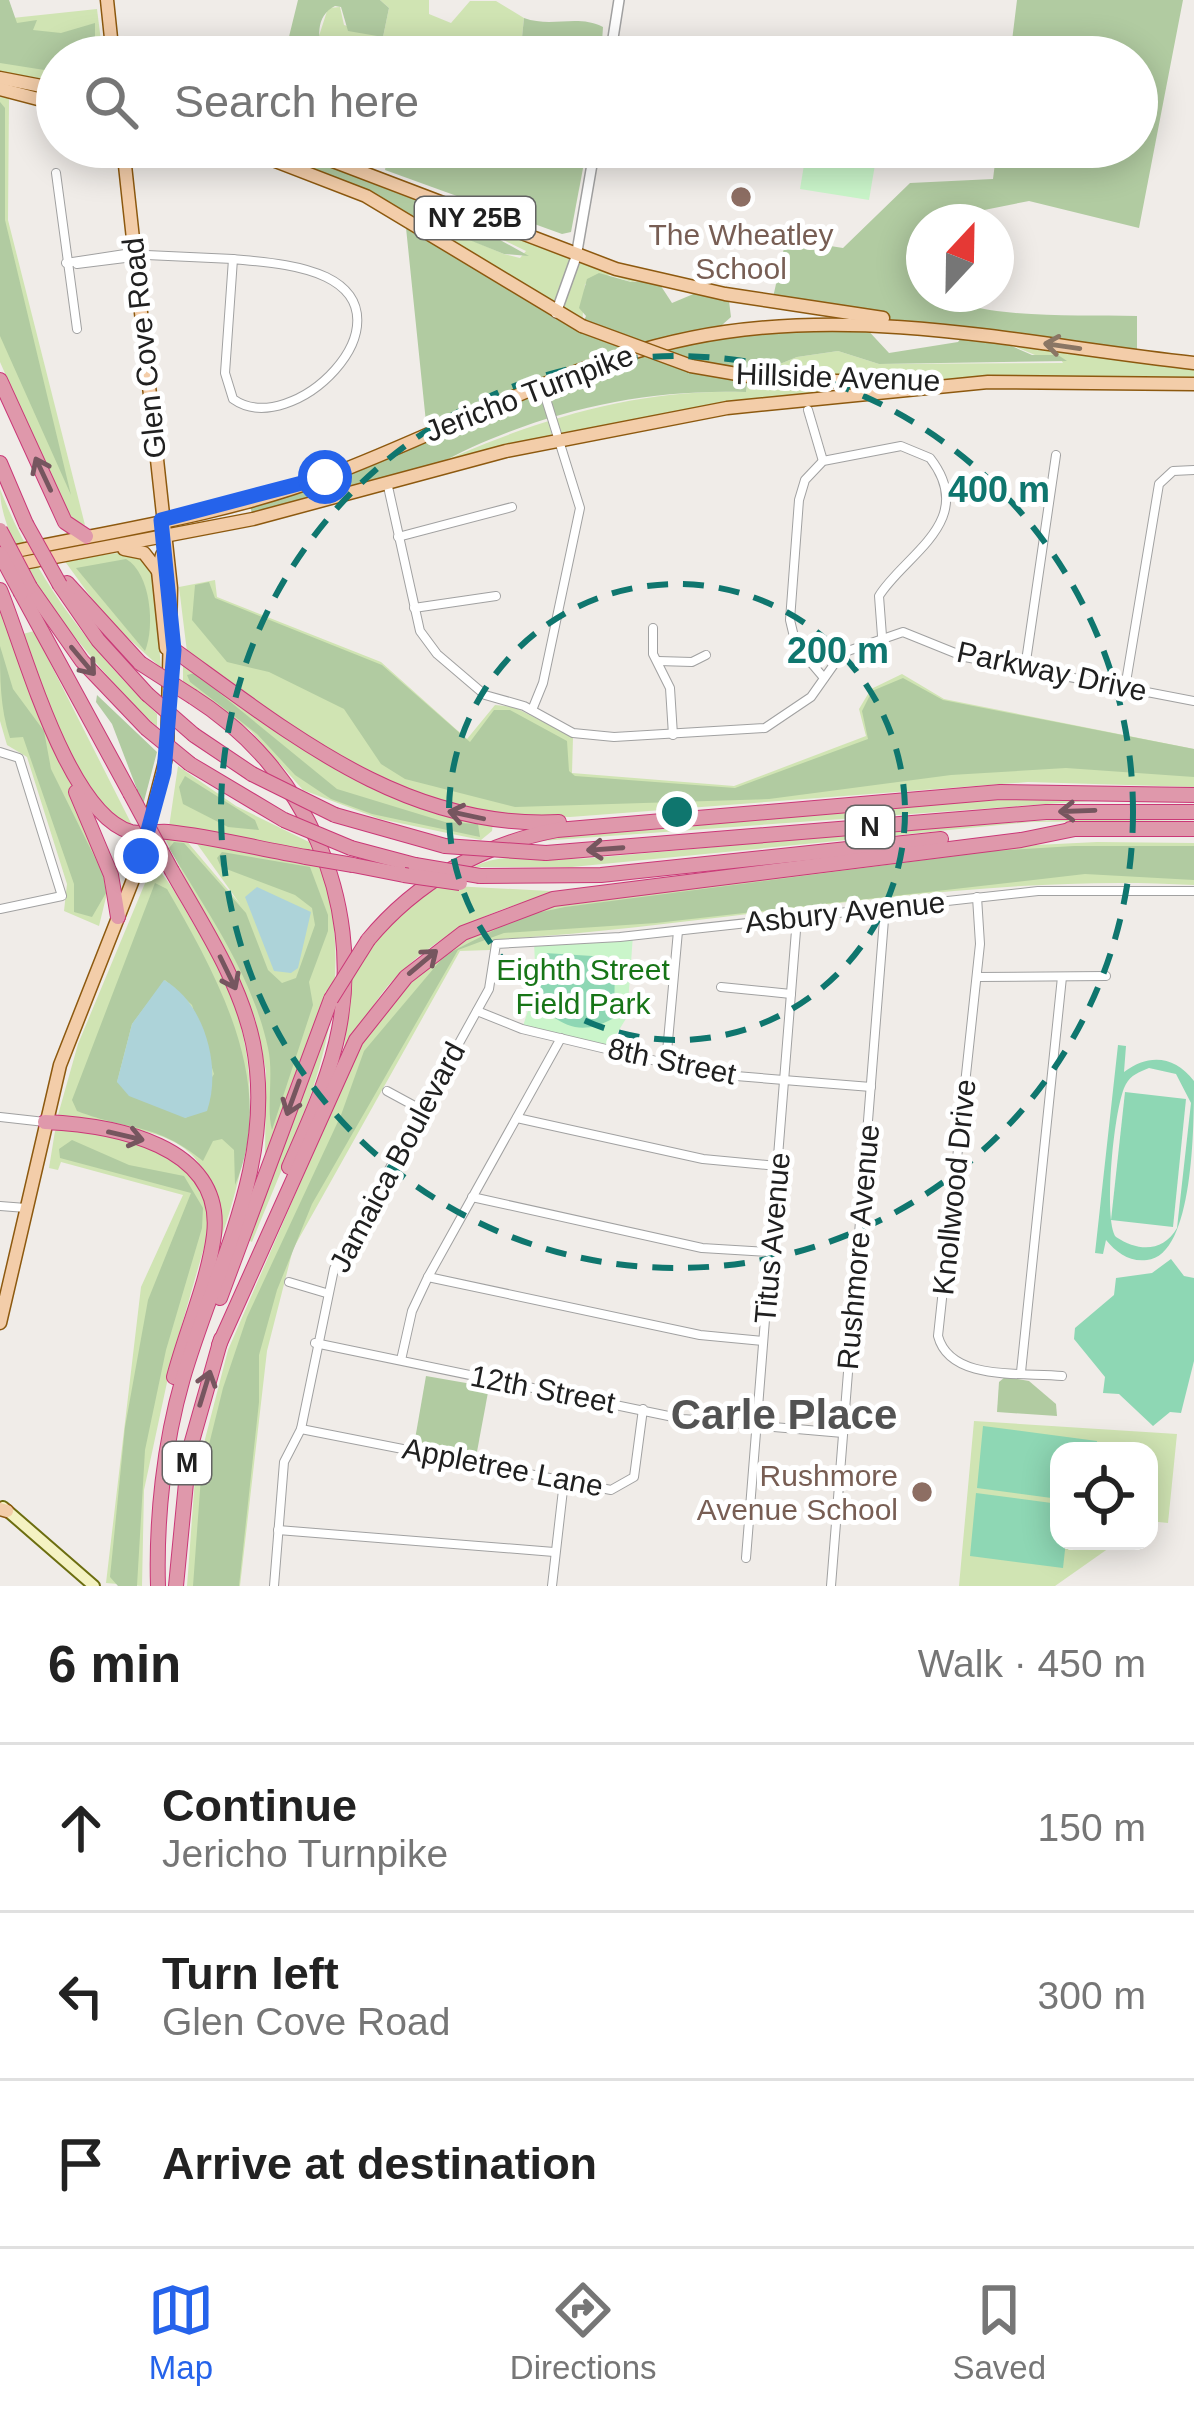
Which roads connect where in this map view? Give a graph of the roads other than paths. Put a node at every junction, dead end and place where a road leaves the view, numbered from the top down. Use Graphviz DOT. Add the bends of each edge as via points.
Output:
graph roads {
  1 [pos="107,0"];
  2 [pos="619,0"];
  3 [pos="111,36"];
  4 [pos="613,36"];
  5 [pos="0,78"];
  6 [pos="36,85"];
  7 [pos="0,89"];
  8 [pos="36,98"];
  9 [pos="125,168"];
  10 [pos="299,168"];
  11 [pos="349,168"];
  12 [pos="591,168"];
  13 [pos="56,173"];
  14 [pos="134,257"];
  15 [pos="576,257"];
  16 [pos="233,259"];
  17 [pos="66,263"];
  18 [pos="556,313"];
  19 [pos="932,327"];
  20 [pos="76,329"];
  21 [pos="1194,363"];
  22 [pos="0,380"];
  23 [pos="541,382"];
  24 [pos="988,382"];
  25 [pos="1194,384"];
  26 [pos="808,410"];
  27 [pos="560,439"];
  28 [pos="1055,455"];
  29 [pos="823,461"];
  30 [pos="0,463"];
  31 [pos="1194,470"];
  32 [pos="387,482"];
  33 [pos="512,507"];
  34 [pos="161,520"];
  35 [pos="0,530"];
  36 [pos="86,536"];
  37 [pos="398,537"];
  38 [pos="163,542"];
  39 [pos="105,547"];
  40 [pos="0,554"];
  41 [pos="0,568"];
  42 [pos="158,571"];
  43 [pos="63,583"];
  44 [pos="26,590"];
  45 [pos="0,592"];
  46 [pos="496,596"];
  47 [pos="414,608"];
  48 [pos="653,628"];
  49 [pos="882,636"];
  50 [pos="174,650"];
  51 [pos="706,655"];
  52 [pos="657,661"];
  53 [pos="1025,668"];
  54 [pos="824,678"];
  55 [pos="1125,688"];
  56 [pos="171,690"];
  57 [pos="1194,701"];
  58 [pos="532,710"];
  59 [pos="673,735"];
  60 [pos="60,741"];
  61 [pos="0,752"];
  62 [pos="1194,795"];
  63 [pos="1194,812"];
  64 [pos="708,817"];
  65 [pos="1075,829"];
  66 [pos="1194,829"];
  67 [pos="149,832"];
  68 [pos="409,870"];
  69 [pos="545,878"];
  70 [pos="1194,891"];
  71 [pos="977,897"];
  72 [pos="886,907"];
  73 [pos="0,909"];
  74 [pos="118,917"];
  75 [pos="797,917"];
  76 [pos="678,931"];
  77 [pos="496,944"];
  78 [pos="1106,976"];
  79 [pos="977,977"];
  80 [pos="1062,977"];
  81 [pos="721,987"];
  82 [pos="791,994"];
  83 [pos="477,1011"];
  84 [pos="562,1038"];
  85 [pos="666,1063"];
  86 [pos="784,1080"];
  87 [pos="871,1087"];
  88 [pos="387,1091"];
  89 [pos="422,1110"];
  90 [pos="0,1117"];
  91 [pos="517,1118"];
  92 [pos="45,1122"];
  93 [pos="777,1166"];
  94 [pos="472,1197"];
  95 [pos="0,1206"];
  96 [pos="26,1208"];
  97 [pos="770,1252"];
  98 [pos="428,1277"];
  99 [pos="289,1282"];
  100 [pos="3,1293"];
  101 [pos="326,1293"];
  102 [pos="0,1323"];
  103 [pos="763,1341"];
  104 [pos="315,1343"];
  105 [pos="219,1345"];
  106 [pos="401,1360"];
  107 [pos="1021,1372"];
  108 [pos="1062,1376"];
  109 [pos="644,1409"];
  110 [pos="757,1425"];
  111 [pos="301,1429"];
  112 [pos="843,1433"];
  113 [pos="169,1448"];
  114 [pos="564,1481"];
  115 [pos="162,1504"];
  116 [pos="2,1508"];
  117 [pos="278,1530"];
  118 [pos="554,1552"];
  119 [pos="746,1558"];
  120 [pos="94,1586"];
  121 [pos="158,1586"];
  122 [pos="176,1586"];
  123 [pos="274,1586"];
  124 [pos="552,1586"];
  125 [pos="831,1586"];
  1 -- 3 [label="main road"];
  2 -- 4 [label="street"];
  5 -- 6 [label="main road"];
  7 -- 8 [label="main road"];
  9 -- 14 [label="main road, Glen Cove Road"];
  10 -- 18 [label="main road, Hillside Avenue / NY 25B" via="381,204"];
  11 -- 15 [label="main road, Hillside Avenue / NY 25B"];
  12 -- 15 [label="street"];
  13 -- 17 [label="street"];
  14 -- 16 [label="street"];
  14 -- 17 [label="street"];
  14 -- 34 [label="main road, Glen Cove Road"];
  15 -- 18 [label="street"];
  15 -- 19 [label="main road, Hillside Avenue / NY 25B" via="725,295"];
  16 -- 16 [label="street" via="313,273 354,306 352,350 308,391 251,408 233,399 225,373"];
  17 -- 20 [label="street"];
  18 -- 24 [label="main road, Hillside Avenue / NY 25B, bridge" via="691,366 777,381"];
  21 -- 19 [label="main road, Jericho Turnpike, one-way"];
  19 -- 23 [label="main road, Jericho Turnpike" via="739,330 649,346"];
  36 -- 22 [label="highway, one-way" via="65,522"];
  23 -- 27 [label="street"];
  23 -- 34 [label="main road, Jericho Turnpike" via="325,477"];
  24 -- 25 [label="main road, Jericho Turnpike"];
  24 -- 27 [label="main road, Jericho Turnpike" via="752,405"];
  26 -- 29 [label="street"];
  27 -- 32 [label="main road, Jericho Turnpike"];
  27 -- 58 [label="street" via="579,522"];
  28 -- 53 [label="street"];
  29 -- 49 [label="street" via="912,448 942,478 933,540 878,596"];
  29 -- 54 [label="street" via="799,500 790,620 796,645"];
  30 -- 43 [label="highway, bridge"];
  31 -- 55 [label="street" via="1173,471 1159,484"];
  32 -- 37 [label="street"];
  32 -- 38 [label="main road, Jericho Turnpike"];
  33 -- 37 [label="street"];
  34 -- 36 [label="main road, Jericho Turnpike"];
  34 -- 38 [label="main road, Glen Cove Road"];
  35 -- 44 [label="highway, N, bridge"];
  36 -- 40 [label="main road, Jericho Turnpike"];
  37 -- 47 [label="street"];
  38 -- 39 [label="main road, Jericho Turnpike"];
  38 -- 42 [label="main road, Glen Cove Road"];
  38 -- 50 [label="main road, Glen Cove Road"];
  39 -- 41 [label="main road, Jericho Turnpike"];
  39 -- 42 [label="main road" via="141,552"];
  40 -- 44 [label="highway, bridge"];
  42 -- 56 [label="main road, Glen Cove Road"];
  63 -- 43 [label="highway, N, one-way, bridge" via="1046,812 546,853 445,846 335,815 194,735 98,640"];
  43 -- 105 [label="highway, bridge" via="140,663 256,747 304,811 332,875 345,958 332,1057"];
  44 -- 68 [label="highway, N, one-way, bridge" via="82,661 190,764 284,820"];
  44 -- 113 [label="highway, one-way, bridge" via="241,1001 260,1097 250,1181 182,1380"];
  45 -- 60 [label="highway"];
  46 -- 47 [label="street"];
  47 -- 58 [label="street" via="429,646 479,691"];
  48 -- 52 [label="street"];
  49 -- 53 [label="street, Parkway Drive" via="912,632 965,656"];
  49 -- 54 [label="street" via="842,653"];
  50 -- 56 [label="main road, Glen Cove Road"];
  64 -- 50 [label="highway, one-way" via="518,822 418,802 345,769"];
  51 -- 52 [label="street"];
  52 -- 59 [label="street" via="670,688"];
  53 -- 55 [label="street, Parkway Drive"];
  54 -- 59 [label="street" via="794,713 765,728"];
  55 -- 57 [label="street, Parkway Drive"];
  56 -- 67 [label="main road, Glen Cove Road"];
  58 -- 59 [label="street" via="573,733"];
  60 -- 67 [label="highway" via="98,810 128,831"];
  60 -- 74 [label="highway" via="112,875"];
  61 -- 73 [label="street" via="19,758 62,896"];
  62 -- 64 [label="highway" via="1000,792"];
  64 -- 113 [label="highway, one-way, bridge" via="529,836 426,884 368,940 331,999"];
  65 -- 66 [label="highway, N"];
  65 -- 69 [label="highway, N"];
  105 -- 65 [label="highway, one-way" via="356,1040 395,987 463,933 553,899"];
  67 -- 68 [label="highway, bridge"];
  67 -- 74 [label="main road, Glen Cove Road"];
  68 -- 69 [label="highway, N, bridge"];
  68 -- 69 [label="highway, bridge" via="493,886"];
  70 -- 71 [label="street, Asbury Avenue"];
  71 -- 72 [label="street, Asbury Avenue"];
  71 -- 79 [label="street, Knollwood Drive"];
  72 -- 75 [label="street, Asbury Avenue"];
  72 -- 87 [label="street, Rushmore Avenue"];
  74 -- 92 [label="main road, Glen Cove Road" via="64,1050"];
  75 -- 76 [label="street, Asbury Avenue"];
  75 -- 82 [label="street, Titus Avenue"];
  76 -- 77 [label="street, Asbury Avenue"];
  76 -- 85 [label="street"];
  77 -- 83 [label="street, Jamaica Boulevard" via="493,980"];
  78 -- 80 [label="street"];
  79 -- 80 [label="street"];
  79 -- 107 [label="street, Knollwood Drive" via="938,1336 957,1364"];
  80 -- 107 [label="street"];
  81 -- 82 [label="street"];
  82 -- 86 [label="street, Titus Avenue"];
  83 -- 84 [label="street, 8th Street"];
  83 -- 89 [label="street, Jamaica Boulevard"];
  84 -- 85 [label="street, 8th Street"];
  84 -- 91 [label="street"];
  85 -- 86 [label="street, 8th Street"];
  86 -- 87 [label="street, 8th Street"];
  86 -- 93 [label="street, Titus Avenue"];
  87 -- 112 [label="street, Rushmore Avenue"];
  88 -- 89 [label="street"];
  89 -- 101 [label="street, Jamaica Boulevard"];
  90 -- 92 [label="street"];
  91 -- 93 [label="street" via="703,1159"];
  91 -- 94 [label="street"];
  92 -- 96 [label="main road, Glen Cove Road"];
  92 -- 115 [label="highway, one-way" via="163,1145 191,1165 211,1199 212,1244 163,1431"];
  93 -- 97 [label="street, Titus Avenue"];
  94 -- 97 [label="street" via="702,1248"];
  94 -- 98 [label="street"];
  95 -- 96 [label="street"];
  96 -- 100 [label="main road, Glen Cove Road"];
  97 -- 103 [label="street, Titus Avenue"];
  98 -- 103 [label="street"];
  98 -- 106 [label="street"];
  99 -- 101 [label="street"];
  100 -- 102 [label="main road, Glen Cove Road"];
  101 -- 104 [label="street, Jamaica Boulevard"];
  103 -- 110 [label="street, Titus Avenue"];
  104 -- 106 [label="street, 12th Street"];
  104 -- 111 [label="street, Jamaica Boulevard"];
  122 -- 105 [label="highway, M, one-way" via="189,1452"];
  106 -- 109 [label="street, 12th Street"];
  107 -- 108 [label="street, Knollwood Drive"];
  109 -- 110 [label="street, 12th Street"];
  109 -- 114 [label="street, Appletree Lane" via="630,1482 611,1490"];
  110 -- 112 [label="street, 12th Street"];
  110 -- 119 [label="street, Titus Avenue"];
  111 -- 114 [label="street, Appletree Lane"];
  111 -- 117 [label="street, Jamaica Boulevard" via="284,1462"];
  112 -- 125 [label="street, Rushmore Avenue"];
  113 -- 115 [label="highway, M"];
  114 -- 118 [label="street"];
  115 -- 121 [label="highway, M"];
  116 -- 120 [label="main road"];
  117 -- 118 [label="street"];
  117 -- 123 [label="street, Jamaica Boulevard"];
  118 -- 124 [label="street"];
}
